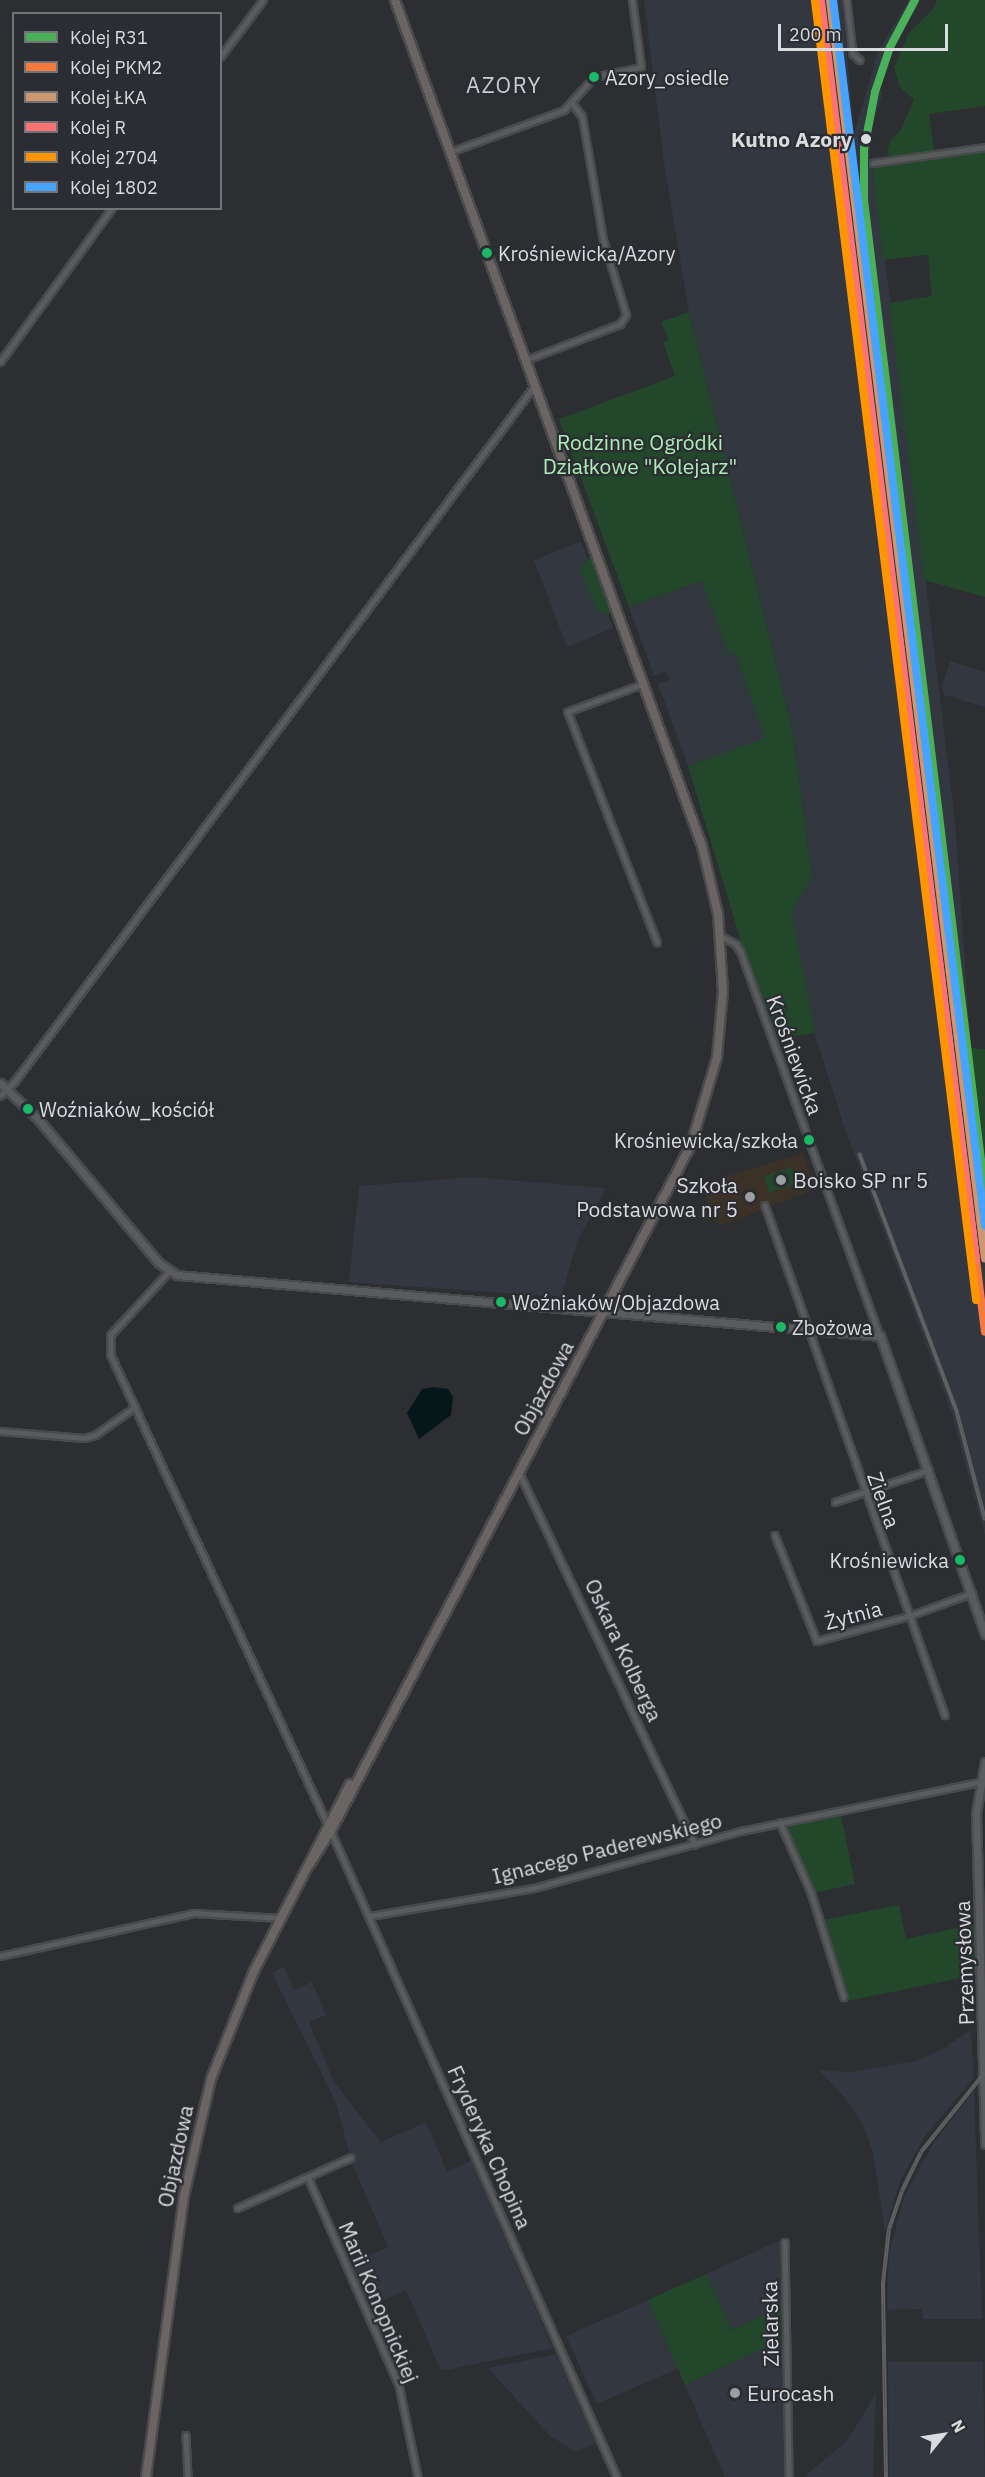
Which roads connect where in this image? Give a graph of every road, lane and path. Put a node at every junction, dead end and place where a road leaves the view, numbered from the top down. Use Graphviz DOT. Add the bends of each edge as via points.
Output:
graph roads {
  1 [pos="263,0"];
  2 [pos="395,0"];
  3 [pos="632,0"];
  4 [pos="847,0"];
  5 [pos="222,54"];
  6 [pos="860,60"];
  7 [pos="572,103"];
  8 [pos="985,147"];
  9 [pos="450,152"];
  10 [pos="873,163"];
  11 [pos="111,210"];
  12 [pos="526,360"];
  13 [pos="0,362"];
  14 [pos="535,385"];
  15 [pos="644,684"];
  16 [pos="721,936"];
  17 [pos="657,942"];
  18 [pos="0,1083"];
  19 [pos="7,1089"];
  20 [pos="0,1095"];
  21 [pos="765,1205"];
  22 [pos="169,1272"];
  23 [pos="605,1312"];
  24 [pos="809,1329"];
  25 [pos="880,1336"];
  26 [pos="135,1407"];
  27 [pos="0,1431"];
  28 [pos="929,1470"];
  29 [pos="519,1472"];
  30 [pos="864,1493"];
  31 [pos="835,1502"];
  32 [pos="775,1535"];
  33 [pos="972,1593"];
  34 [pos="909,1616"];
  35 [pos="985,1634"];
  36 [pos="945,1715"];
  37 [pos="985,1762"];
  38 [pos="979,1782"];
  39 [pos="780,1822"];
  40 [pos="329,1827"];
  41 [pos="695,1844"];
  42 [pos="370,1916"];
  43 [pos="281,1918"];
  44 [pos="0,1956"];
  45 [pos="844,1997"];
  46 [pos="985,2144"];
  47 [pos="350,2158"];
  48 [pos="308,2177"];
  49 [pos="237,2208"];
  50 [pos="785,2242"];
  51 [pos="186,2435"];
  52 [pos="146,2477"];
  53 [pos="188,2477"];
  54 [pos="418,2477"];
  55 [pos="617,2477"];
  56 [pos="789,2477"];
  1 -- 5 [label="street"];
  2 -- 9 [label="main road, Objazdowa"];
  3 -- 7 [label="street" via="643,65 636,71 588,80"];
  4 -- 6 [label="street" via="853,54"];
  7 -- 9 [label="street" via="555,115"];
  7 -- 12 [label="street" via="582,117 603,240 626,315 620,324"];
  8 -- 10 [label="street"];
  9 -- 12 [label="main road, Objazdowa"];
  11 -- 13 [label="street"];
  12 -- 14 [label="main road, Objazdowa"];
  14 -- 15 [label="main road, Objazdowa"];
  14 -- 19 [label="street"];
  15 -- 16 [label="main road, Objazdowa" via="702,846"];
  15 -- 17 [label="street" via="568,712"];
  16 -- 23 [label="main road, Objazdowa" via="720,1033 704,1109 681,1167"];
  16 -- 25 [label="street, Krośniewicka" via="736,944 741,952"];
  18 -- 19 [label="street"];
  19 -- 20 [label="street"];
  19 -- 22 [label="street" via="38,1119"];
  21 -- 24 [label="street, Zielna"];
  22 -- 23 [label="street"];
  22 -- 26 [label="street, Fryderyka Chopina" via="111,1335 111,1355"];
  23 -- 24 [label="street"];
  23 -- 29 [label="main road, Objazdowa"];
  24 -- 25 [label="street"];
  24 -- 30 [label="street, Zielna"];
  25 -- 28 [label="street, Krośniewicka"];
  26 -- 27 [label="street" via="95,1435 84,1438"];
  26 -- 40 [label="street, Fryderyka Chopina"];
  28 -- 30 [label="street"];
  28 -- 33 [label="street, Krośniewicka"];
  29 -- 40 [label="main road, Objazdowa"];
  29 -- 41 [label="street, Oskara Kolberga"];
  30 -- 31 [label="street"];
  30 -- 34 [label="street, Zielna"];
  32 -- 34 [label="street, Żytnia" via="816,1641"];
  33 -- 34 [label="street, Żytnia"];
  33 -- 35 [label="street, Krośniewicka"];
  34 -- 36 [label="street, Zielna"];
  37 -- 38 [label="street"];
  38 -- 39 [label="street, Ignacego Paderewskiego"];
  38 -- 46 [label="street, Przemysłowa" via="976,1814"];
  39 -- 41 [label="street, Ignacego Paderewskiego"];
  39 -- 45 [label="street" via="811,1892"];
  40 -- 42 [label="street, Fryderyka Chopina"];
  40 -- 43 [label="main road, Objazdowa"];
  41 -- 42 [label="street, Ignacego Paderewskiego" via="534,1888"];
  42 -- 55 [label="street, Fryderyka Chopina"];
  43 -- 44 [label="street" via="194,1913"];
  43 -- 52 [label="main road, Objazdowa" via="230,2027 198,2125 184,2196"];
  47 -- 48 [label="street"];
  48 -- 49 [label="street"];
  48 -- 54 [label="street, Marii Konopnickiej" via="399,2385"];
  50 -- 56 [label="street, Zielarska"];
  51 -- 53 [label="street"];
}
